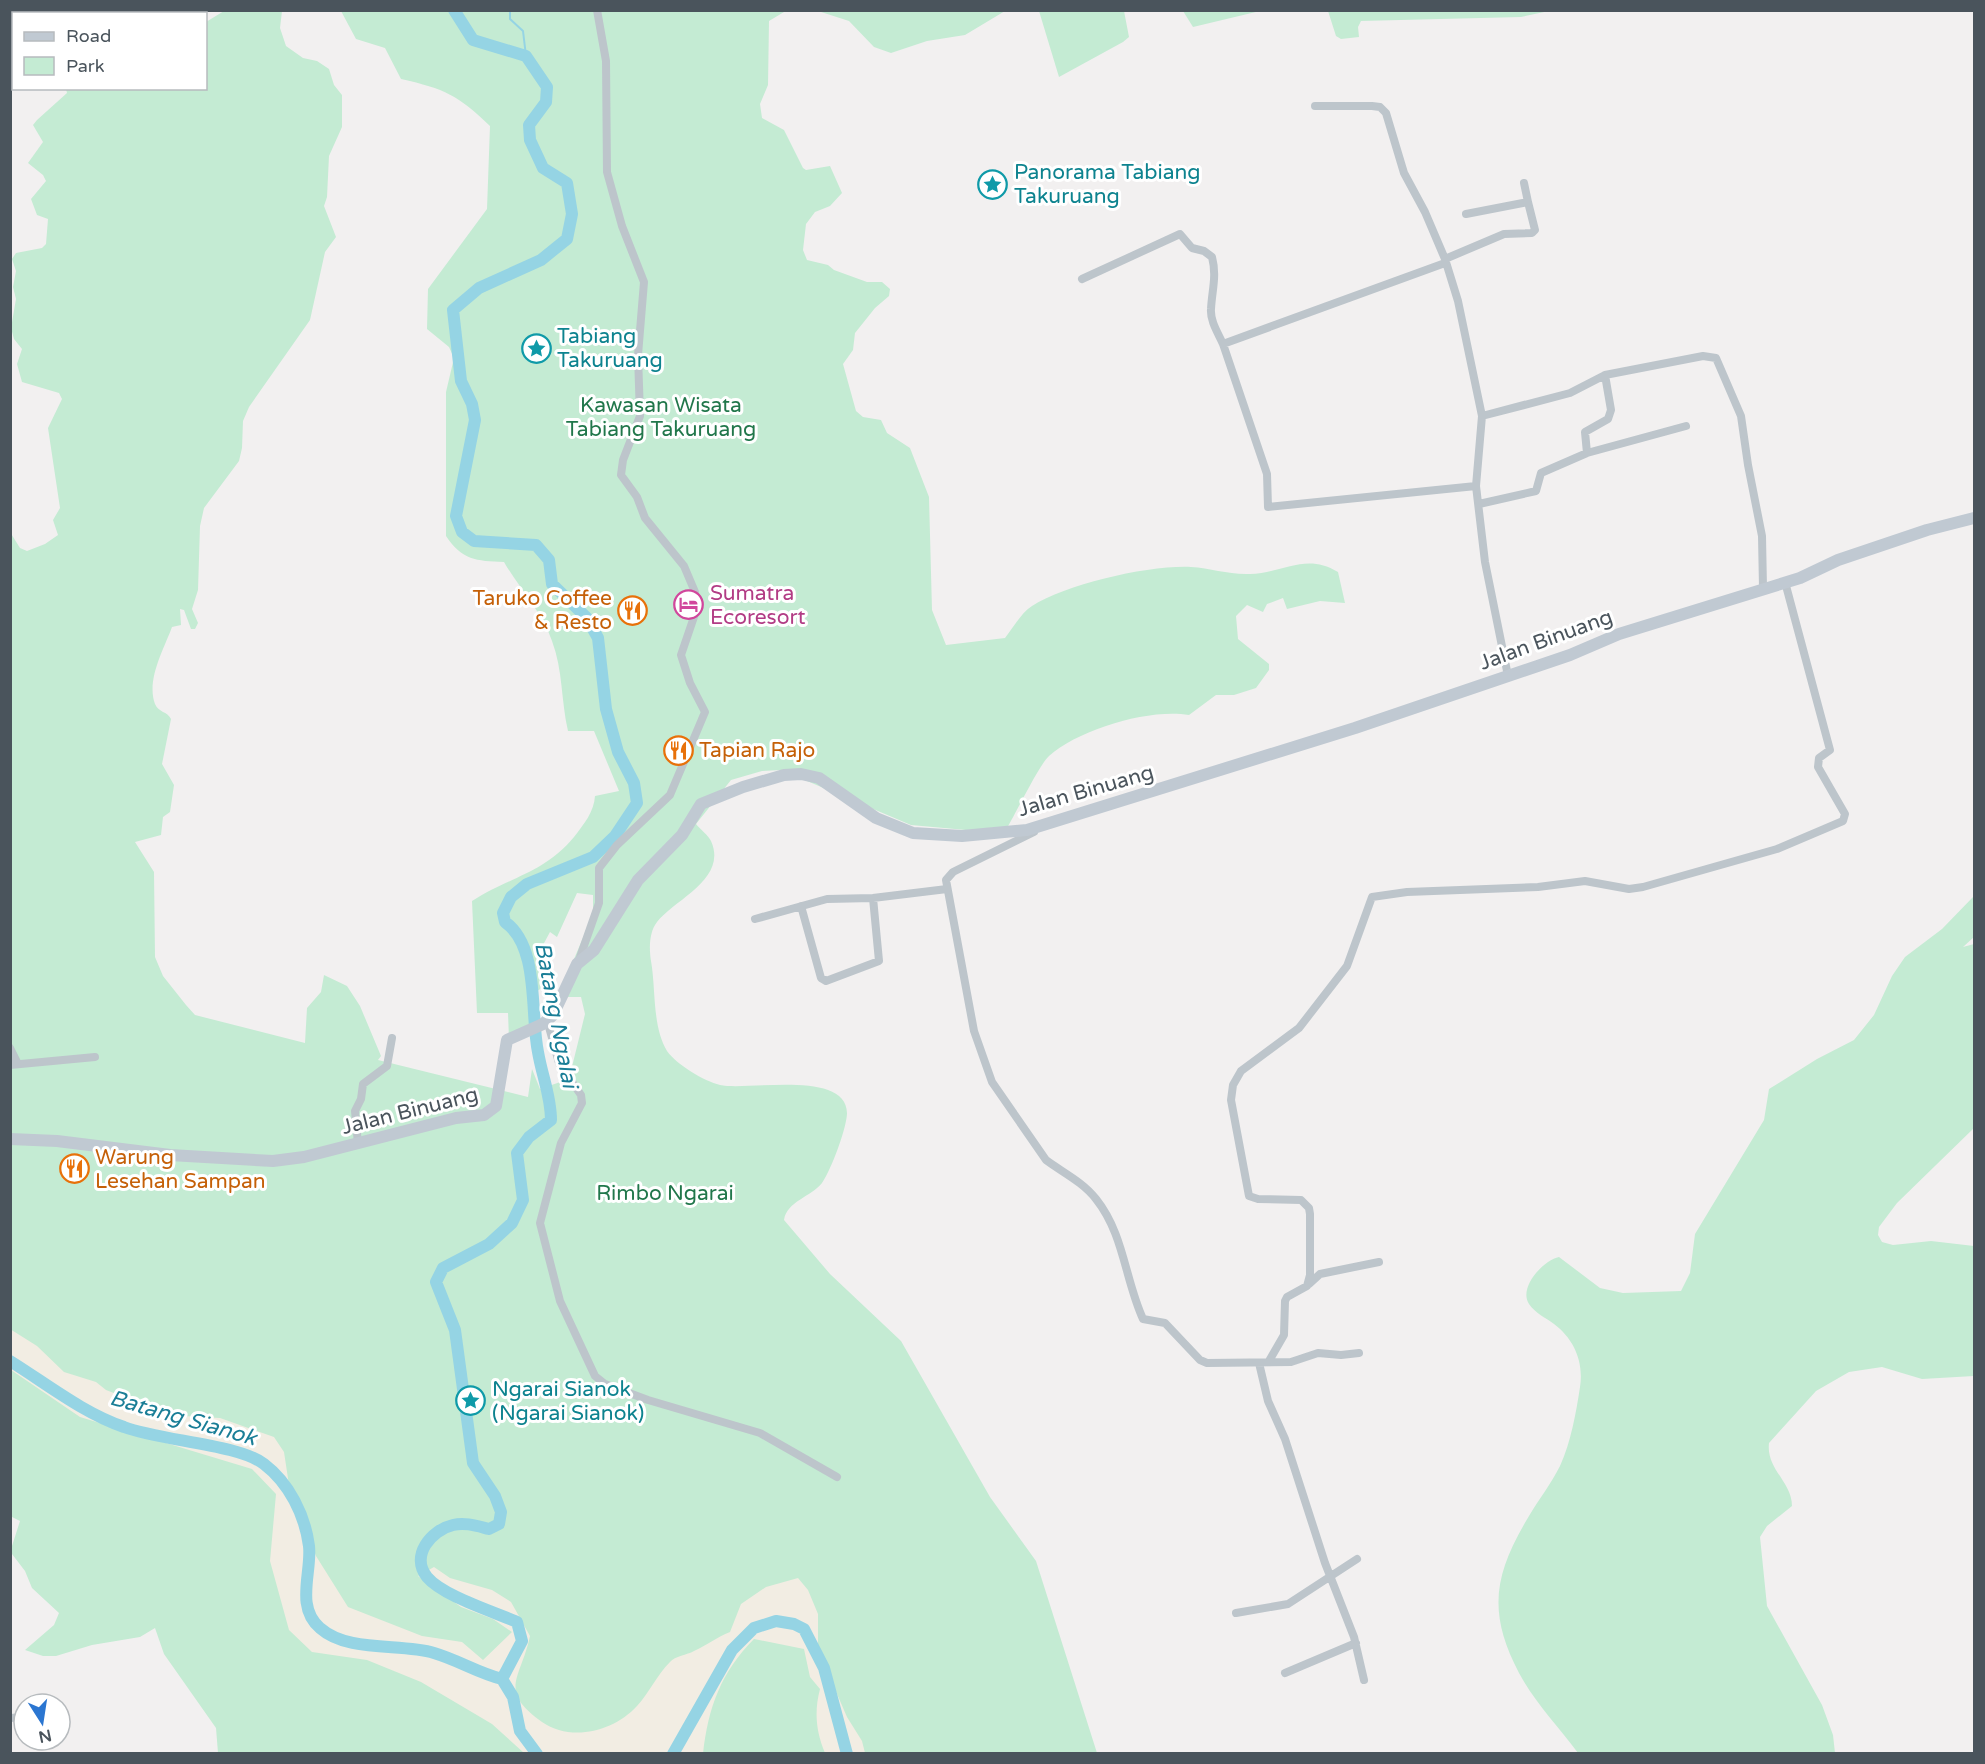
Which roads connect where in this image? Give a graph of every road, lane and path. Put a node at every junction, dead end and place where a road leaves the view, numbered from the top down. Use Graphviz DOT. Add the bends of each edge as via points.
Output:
graph roads {
  1 [pos="597,10"];
  2 [pos="1315,106"];
  3 [pos="1524,183"];
  4 [pos="1528,202"];
  5 [pos="1466,214"];
  6 [pos="1445,261"];
  7 [pos="1082,279"];
  8 [pos="1223,344"];
  9 [pos="1605,375"];
  10 [pos="1482,416"];
  11 [pos="1686,426"];
  12 [pos="1587,453"];
  13 [pos="1476,486"];
  14 [pos="1479,504"];
  15 [pos="1974,518"];
  16 [pos="1785,582"];
  17 [pos="1763,588"];
  18 [pos="1508,676"];
  19 [pos="1046,826"];
  20 [pos="948,889"];
  21 [pos="873,898"];
  22 [pos="801,906"];
  23 [pos="755,919"];
  24 [pos="577,964"];
  25 [pos="545,1022"];
  26 [pos="392,1038"];
  27 [pos="10,1048"];
  28 [pos="95,1057"];
  29 [pos="14,1065"];
  30 [pos="10,1140"];
  31 [pos="358,1144"];
  32 [pos="1378,1262"];
  33 [pos="1307,1286"];
  34 [pos="1359,1353"];
  35 [pos="1269,1361"];
  36 [pos="1259,1363"];
  37 [pos="837,1477"];
  38 [pos="1357,1559"];
  39 [pos="1329,1576"];
  40 [pos="1236,1613"];
  41 [pos="1356,1643"];
  42 [pos="1285,1672"];
  43 [pos="1364,1680"];
  1 -- 24 [label="street" via="606,61 607,172 644,282 638,355 640,416 621,475 637,497 645,518 684,566 695,592 696,611 681,655 705,712 670,795 617,845 599,868 599,903"];
  2 -- 6 [label="street" via="1372,106 1386,112 1407,179"];
  3 -- 4 [label="street"];
  4 -- 5 [label="street"];
  4 -- 6 [label="street" via="1535,230 1532,233 1504,234"];
  6 -- 8 [label="street"];
  6 -- 10 [label="street" via="1458,301"];
  7 -- 8 [label="street" via="1180,234 1192,248 1212,257 1215,288 1211,310"];
  8 -- 13 [label="street" via="1267,474 1268,507"];
  9 -- 10 [label="street" via="1570,393"];
  9 -- 12 [label="street" via="1611,410 1603,424 1585,432"];
  9 -- 17 [label="street" via="1703,356 1716,358 1741,416 1762,536"];
  10 -- 13 [label="street"];
  11 -- 12 [label="street"];
  12 -- 14 [label="street" via="1545,469 1536,491"];
  13 -- 14 [label="street"];
  14 -- 18 [label="street" via="1485,562"];
  15 -- 16 [label="main road, Jalan Binuang" via="1899,539"];
  16 -- 17 [label="main road, Jalan Binuang"];
  16 -- 33 [label="street" via="1830,750 1819,758 1818,767 1845,814 1843,821 1777,849 1643,887 1629,889 1585,881 1538,887 1407,891 1372,897 1347,966 1299,1028 1257,1057 1233,1084 1232,1113 1249,1196 1294,1198 1309,1208"];
  17 -- 18 [label="main road, Jalan Binuang" via="1619,634"];
  18 -- 19 [label="main road, Jalan Binuang"];
  19 -- 20 [label="street" via="953,872 946,880"];
  19 -- 24 [label="main road, Jalan Binuang" via="962,836 913,833 876,818 819,778 784,775 701,804 682,835 638,880 594,950"];
  20 -- 21 [label="street"];
  20 -- 36 [label="street" via="974,1031 992,1082 1046,1160 1095,1197 1108,1216 1143,1319 1166,1323 1207,1363"];
  21 -- 22 [label="street" via="827,899"];
  21 -- 22 [label="street" via="879,961 826,981 816,968"];
  22 -- 23 [label="street"];
  24 -- 25 [label="main road, Jalan Binuang" via="560,1005"];
  25 -- 31 [label="main road, Jalan Binuang" via="507,1040 496,1106 489,1113"];
  25 -- 37 [label="street" via="561,1068 581,1095 582,1103 555,1160 540,1216 541,1231 560,1301 595,1376 605,1384 648,1400 760,1433"];
  26 -- 31 [label="street" via="387,1066 363,1084 355,1111"];
  27 -- 29 [label="street"];
  28 -- 29 [label="street"];
  30 -- 31 [label="main road, Jalan Binuang" via="273,1161"];
  32 -- 33 [label="street" via="1320,1274"];
  33 -- 35 [label="street" via="1285,1301 1284,1335"];
  34 -- 35 [label="street" via="1318,1353 1291,1362"];
  35 -- 36 [label="street"];
  36 -- 39 [label="street" via="1268,1401 1285,1439"];
  38 -- 39 [label="street"];
  39 -- 40 [label="street" via="1288,1604"];
  39 -- 41 [label="street"];
  41 -- 42 [label="street"];
  41 -- 43 [label="street"];
}
